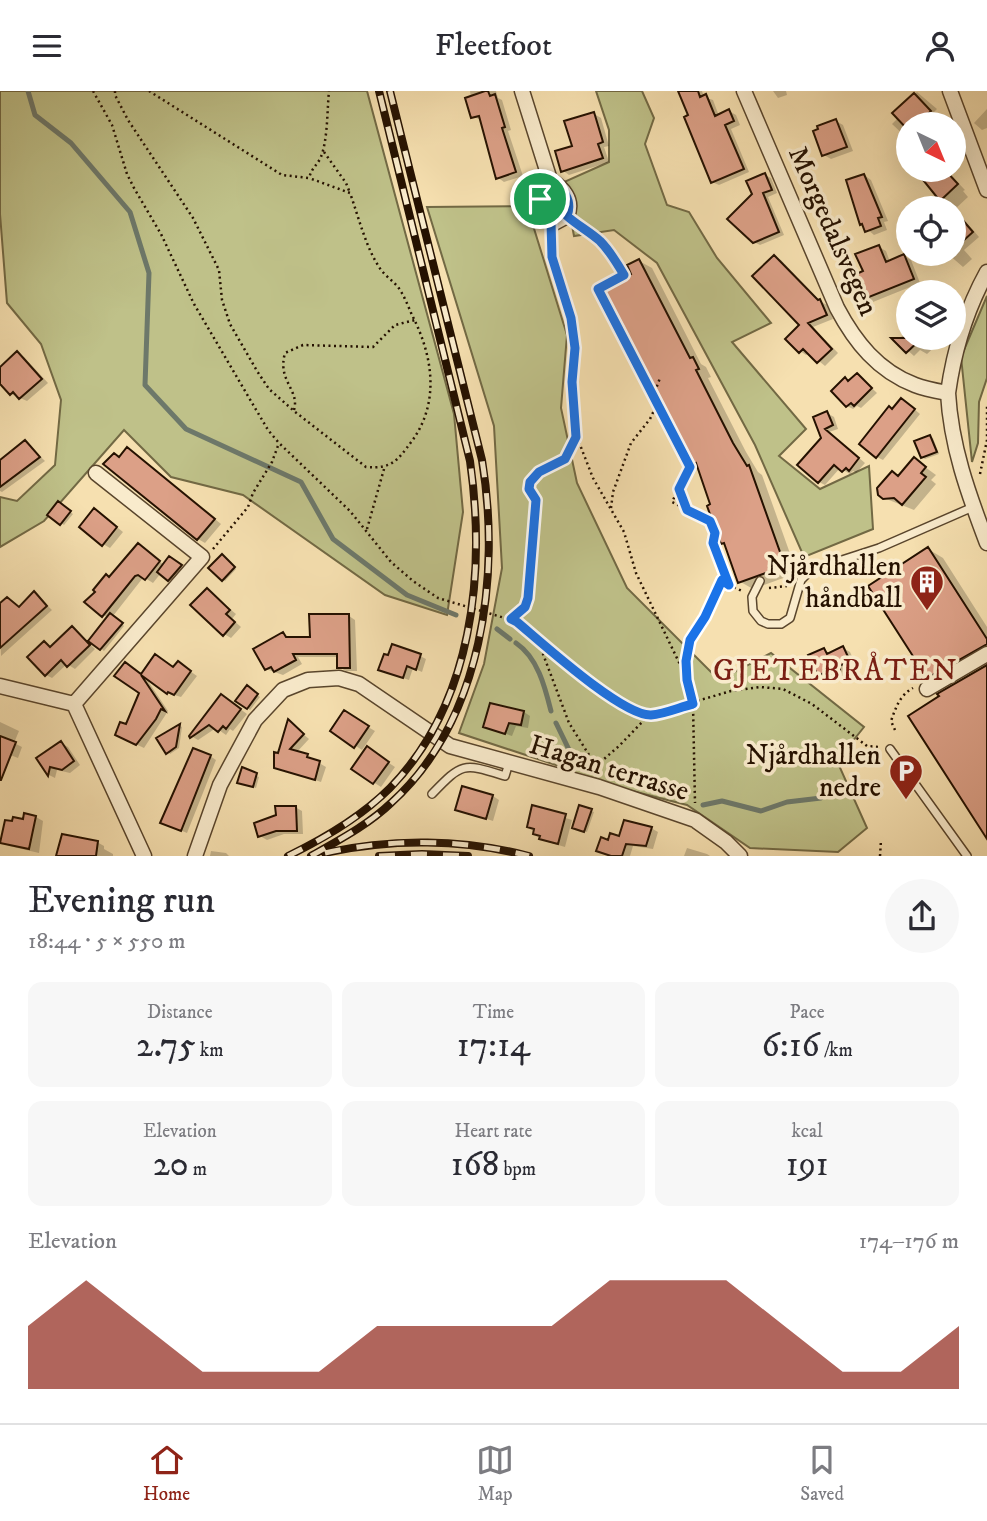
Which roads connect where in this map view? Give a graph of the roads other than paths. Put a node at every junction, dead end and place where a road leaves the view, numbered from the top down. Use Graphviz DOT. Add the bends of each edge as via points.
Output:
graph roads {
  1 [pos="522,91"];
  2 [pos="744,91"];
  3 [pos="950,91"];
  4 [pos="550,180"];
  5 [pos="987,190"];
  6 [pos="567,216"];
  7 [pos="621,272"];
  8 [pos="987,272"];
  9 [pos="948,393"];
  10 [pos="96,473"];
  11 [pos="973,507"];
  12 [pos="987,543"];
  13 [pos="760,580"];
  14 [pos="987,654"];
  15 [pos="0,687"];
  16 [pos="927,689"];
  17 [pos="74,703"];
  18 [pos="890,749"];
  19 [pos="509,763"];
  20 [pos="432,794"];
  21 [pos="144,856"];
  22 [pos="195,856"];
  23 [pos="740,856"];
  24 [pos="967,856"];
  1 -- 4 [label="street"];
  2 -- 9 [label="street, Morgedalsvegen" via="837,309 856,341 880,365 906,381"];
  3 -- 5 [label="street"];
  4 -- 6 [label="street" via="568,197"];
  4 -- 6 [label="street" via="540,199 544,217 551,222"];
  6 -- 7 [label="lane" via="598,239"];
  8 -- 9 [label="street" via="957,343"];
  9 -- 11 [label="street" via="955,450"];
  10 -- 17 [label="street" via="202,557"];
  11 -- 12 [label="street"];
  11 -- 13 [label="lane" via="879,548 811,569 801,580 790,618 781,624 761,621 753,611 752,597"];
  14 -- 16 [label="street"];
  15 -- 17 [label="street"];
  17 -- 21 [label="street"];
  18 -- 24 [label="lane"];
  19 -- 20 [label="lane, Hagan terrasse" via="505,776 471,766 454,772"];
  19 -- 22 [label="street, Hagan terrasse" via="450,746 359,684 339,678 308,680 283,690 255,720 219,785"];
  19 -- 23 [label="street, Hagan terrasse" via="695,820"];
}
